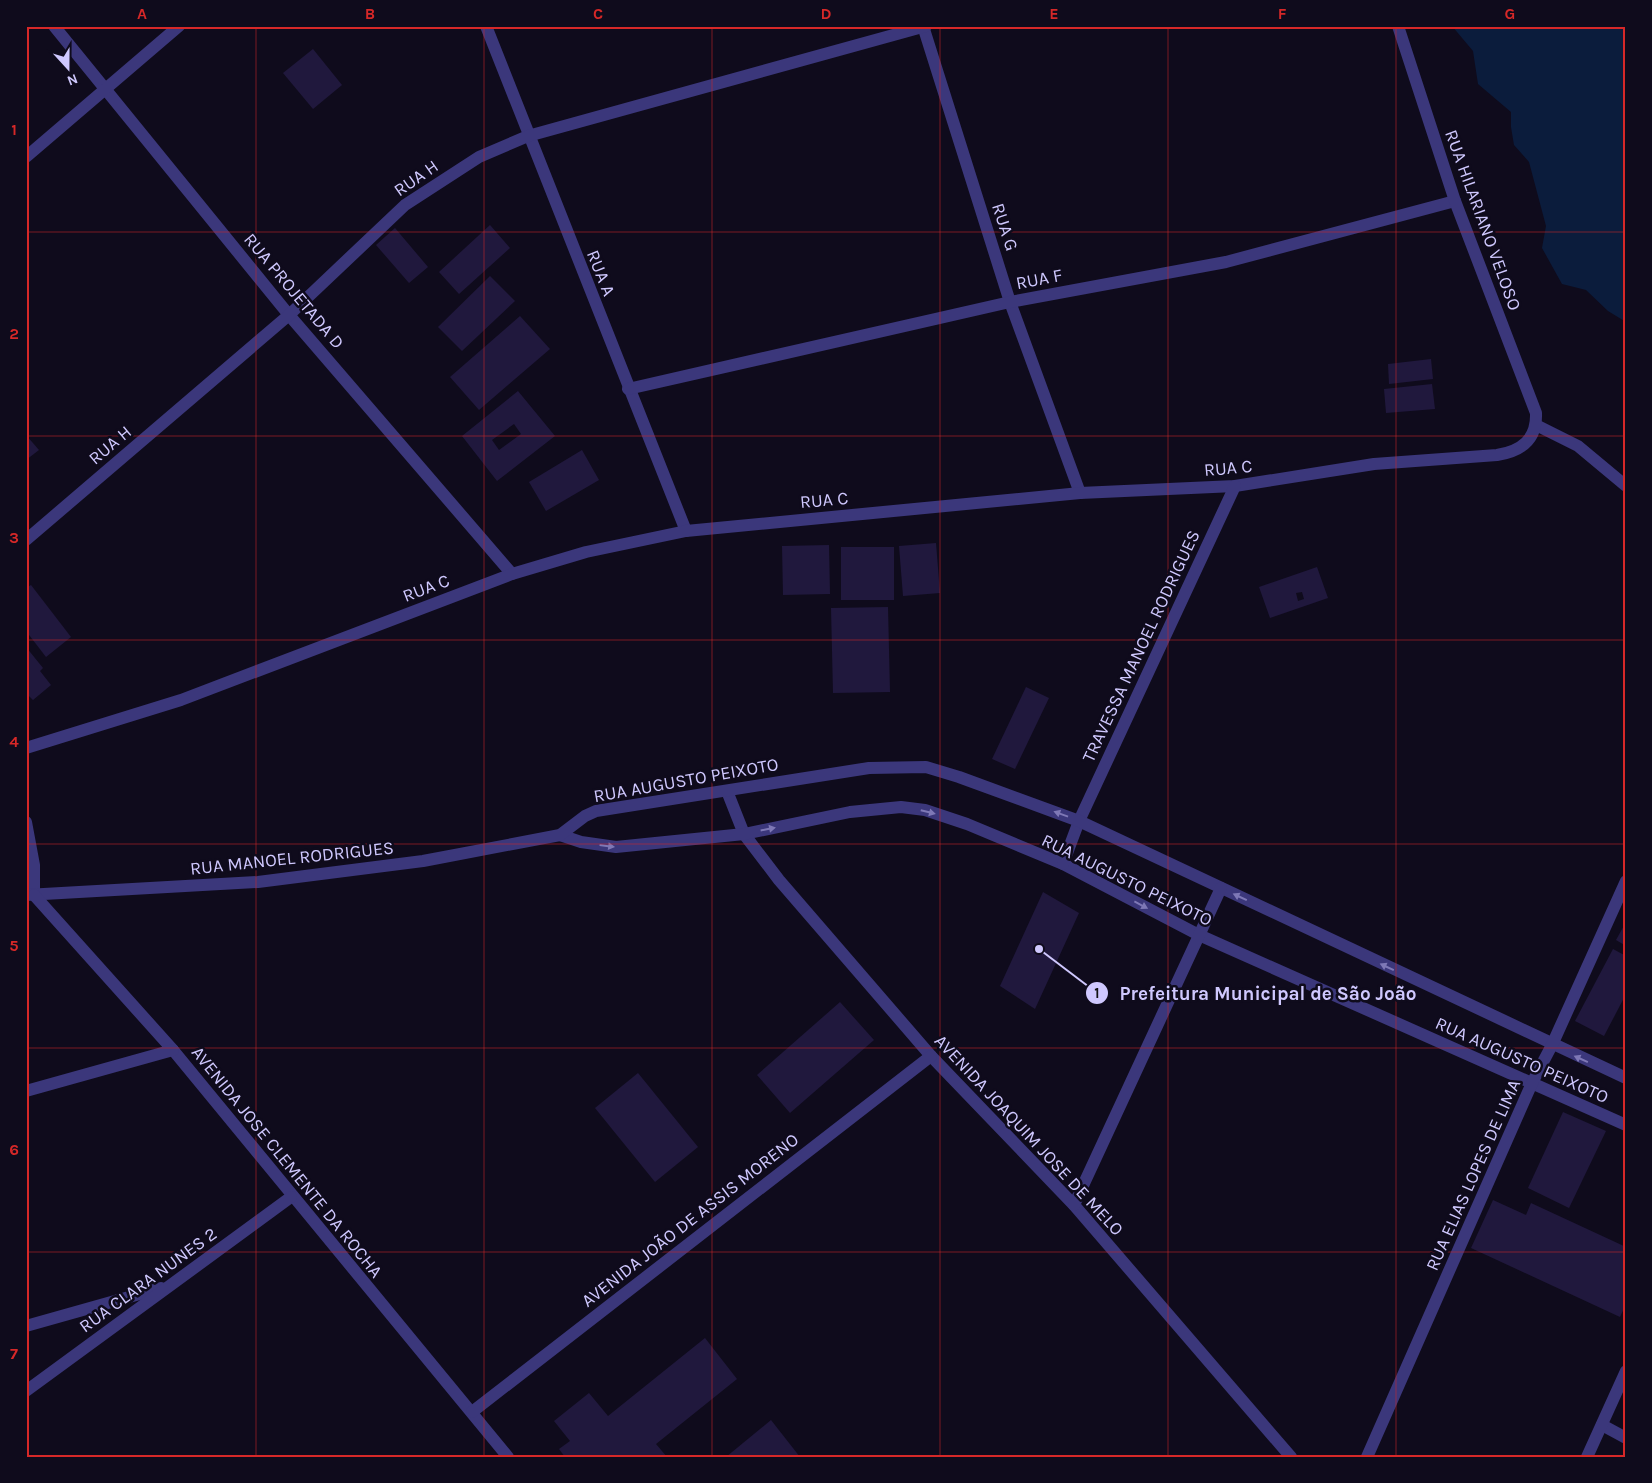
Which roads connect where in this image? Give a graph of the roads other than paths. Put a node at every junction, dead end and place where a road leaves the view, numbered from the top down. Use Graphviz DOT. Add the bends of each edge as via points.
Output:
graph roads {
  1 [pos="54,26"];
  2 [pos="179,26"];
  3 [pos="486,26"];
  4 [pos="924,26"];
  5 [pos="1398,26"];
  6 [pos="106,87"];
  7 [pos="528,136"];
  8 [pos="26,157"];
  9 [pos="1455,200"];
  10 [pos="1010,302"];
  11 [pos="289,315"];
  12 [pos="628,388"];
  13 [pos="1536,425"];
  14 [pos="1235,486"];
  15 [pos="1626,486"];
  16 [pos="1080,493"];
  17 [pos="686,531"];
  18 [pos="26,540"];
  19 [pos="512,574"];
  20 [pos="26,748"];
  21 [pos="727,791"];
  22 [pos="1080,821"];
  23 [pos="26,822"];
  24 [pos="744,834"];
  25 [pos="560,835"];
  26 [pos="1063,864"];
  27 [pos="1626,881"];
  28 [pos="1221,888"];
  29 [pos="30,895"];
  30 [pos="1198,936"];
  31 [pos="1552,1046"];
  32 [pos="172,1050"];
  33 [pos="931,1056"];
  34 [pos="1626,1078"];
  35 [pos="1532,1083"];
  36 [pos="26,1091"];
  37 [pos="1626,1125"];
  38 [pos="291,1197"];
  39 [pos="1074,1205"];
  40 [pos="171,1285"];
  41 [pos="26,1326"];
  42 [pos="1626,1371"];
  43 [pos="26,1391"];
  44 [pos="472,1412"];
  45 [pos="1602,1425"];
  46 [pos="1626,1438"];
  47 [pos="508,1457"];
  48 [pos="1291,1457"];
  49 [pos="1367,1457"];
  50 [pos="1588,1457"];
  1 -- 6 [label="street, RUA PROJETADA D"];
  2 -- 6 [label="street"];
  3 -- 7 [label="street, RUA A"];
  4 -- 7 [label="street, RUA H"];
  4 -- 10 [label="street, RUA G"];
  5 -- 9 [label="street, RUA HILARIANO VELOSO"];
  6 -- 8 [label="street"];
  6 -- 11 [label="street, RUA PROJETADA D"];
  7 -- 11 [label="street, RUA H" via="479,157 405,205"];
  7 -- 12 [label="street, RUA A"];
  9 -- 10 [label="street, RUA F" via="1226,262"];
  9 -- 13 [label="street, RUA HILARIANO VELOSO" via="1534,406"];
  10 -- 12 [label="street, RUA F"];
  10 -- 16 [label="street, RUA G"];
  11 -- 18 [label="street, RUA H"];
  11 -- 19 [label="street, RUA PROJETADA D"];
  12 -- 17 [label="street, RUA A"];
  13 -- 14 [label="street, RUA C" via="1525,444 1502,454 1374,464"];
  13 -- 15 [label="street" via="1578,446"];
  14 -- 16 [label="street, RUA C"];
  14 -- 22 [label="street, TRAVESSA MANOEL RODRIGUES"];
  16 -- 17 [label="street, RUA C"];
  17 -- 19 [label="street, RUA C" via="586,552"];
  19 -- 20 [label="street, RUA C" via="181,700"];
  22 -- 21 [label="street, RUA AUGUSTO PEIXOTO, one-way" via="926,767 869,768"];
  21 -- 24 [label="street, AVENIDA JOAQUIM JOSE DE MELO"];
  21 -- 25 [label="street, RUA AUGUSTO PEIXOTO" via="596,811"];
  22 -- 26 [label="street, TRAVESSA MANOEL RODRIGUES"];
  22 -- 28 [label="street, RUA AUGUSTO PEIXOTO"];
  23 -- 29 [label="street" via="34,865"];
  25 -- 24 [label="street, RUA AUGUSTO PEIXOTO, one-way" via="616,847"];
  24 -- 26 [label="street, RUA AUGUSTO PEIXOTO, one-way" via="850,812 901,807 926,810 950,818"];
  24 -- 33 [label="street, AVENIDA JOAQUIM JOSE DE MELO" via="779,880"];
  25 -- 29 [label="street, RUA MANOEL RODRIGUES" via="423,861 258,882"];
  26 -- 30 [label="street, RUA AUGUSTO PEIXOTO, one-way"];
  27 -- 31 [label="street, RUA ELIAS LOPES DE LIMA"];
  28 -- 30 [label="street"];
  31 -- 28 [label="street, RUA AUGUSTO PEIXOTO, one-way"];
  29 -- 32 [label="street, AVENIDA JOSE CLEMENTE DA ROCHA"];
  30 -- 35 [label="street, RUA AUGUSTO PEIXOTO"];
  30 -- 39 [label="street"];
  34 -- 31 [label="street, RUA AUGUSTO PEIXOTO, one-way"];
  31 -- 35 [label="street, RUA ELIAS LOPES DE LIMA"];
  32 -- 36 [label="street"];
  32 -- 38 [label="street, AVENIDA JOSE CLEMENTE DA ROCHA"];
  33 -- 39 [label="street, AVENIDA JOAQUIM JOSE DE MELO"];
  33 -- 44 [label="street, AVENIDA JOÃO DE ASSIS MORENO"];
  35 -- 37 [label="street, RUA AUGUSTO PEIXOTO"];
  35 -- 49 [label="street, RUA ELIAS LOPES DE LIMA"];
  38 -- 40 [label="street, RUA CLARA NUNES 2"];
  38 -- 44 [label="street, AVENIDA JOSE CLEMENTE DA ROCHA"];
  39 -- 48 [label="street, AVENIDA JOAQUIM JOSE DE MELO"];
  40 -- 41 [label="street"];
  40 -- 43 [label="street, RUA CLARA NUNES 2"];
  42 -- 45 [label="street"];
  44 -- 47 [label="street, AVENIDA JOSE CLEMENTE DA ROCHA"];
  45 -- 46 [label="street"];
  45 -- 50 [label="street"];
}
